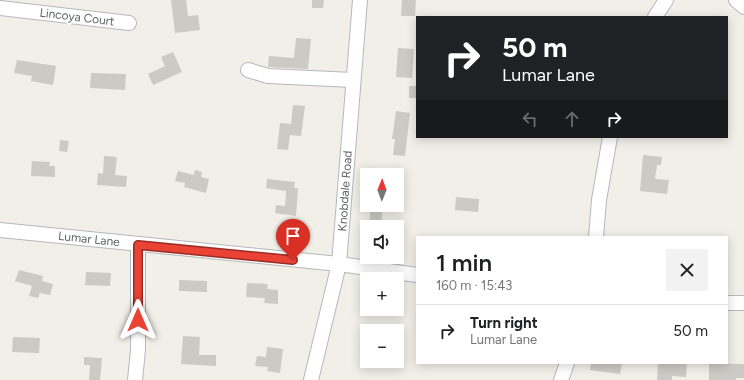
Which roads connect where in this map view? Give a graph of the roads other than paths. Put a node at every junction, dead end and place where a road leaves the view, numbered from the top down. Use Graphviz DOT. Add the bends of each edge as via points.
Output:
graph roads {
  1 [pos="360,0"];
  2 [pos="666,0"];
  3 [pos="736,0"];
  4 [pos="744,7"];
  5 [pos="0,8"];
  6 [pos="656,16"];
  7 [pos="129,23"];
  8 [pos="248,70"];
  9 [pos="353,80"];
  10 [pos="610,138"];
  11 [pos="0,230"];
  12 [pos="596,236"];
  13 [pos="138,245"];
  14 [pos="339,264"];
  15 [pos="416,275"];
  16 [pos="728,303"];
  17 [pos="744,303"];
  18 [pos="567,364"];
  19 [pos="135,380"];
  20 [pos="311,380"];
  21 [pos="561,380"];
  1 -- 9 [label="street, Knobdale Road"];
  2 -- 6 [label="street"];
  3 -- 4 [label="street"];
  5 -- 7 [label="street, Lincoya Court"];
  8 -- 9 [label="street" via="268,76"];
  9 -- 14 [label="street, Knobdale Road"];
  10 -- 12 [label="street" via="599,200"];
  11 -- 13 [label="street, Lumar Lane"];
  13 -- 14 [label="street, Lumar Lane"];
  13 -- 19 [label="street" via="138,350"];
  14 -- 15 [label="street, Lumar Lane"];
  14 -- 20 [label="street, Knobdale Road"];
  16 -- 17 [label="street"];
  18 -- 21 [label="street"];
}
